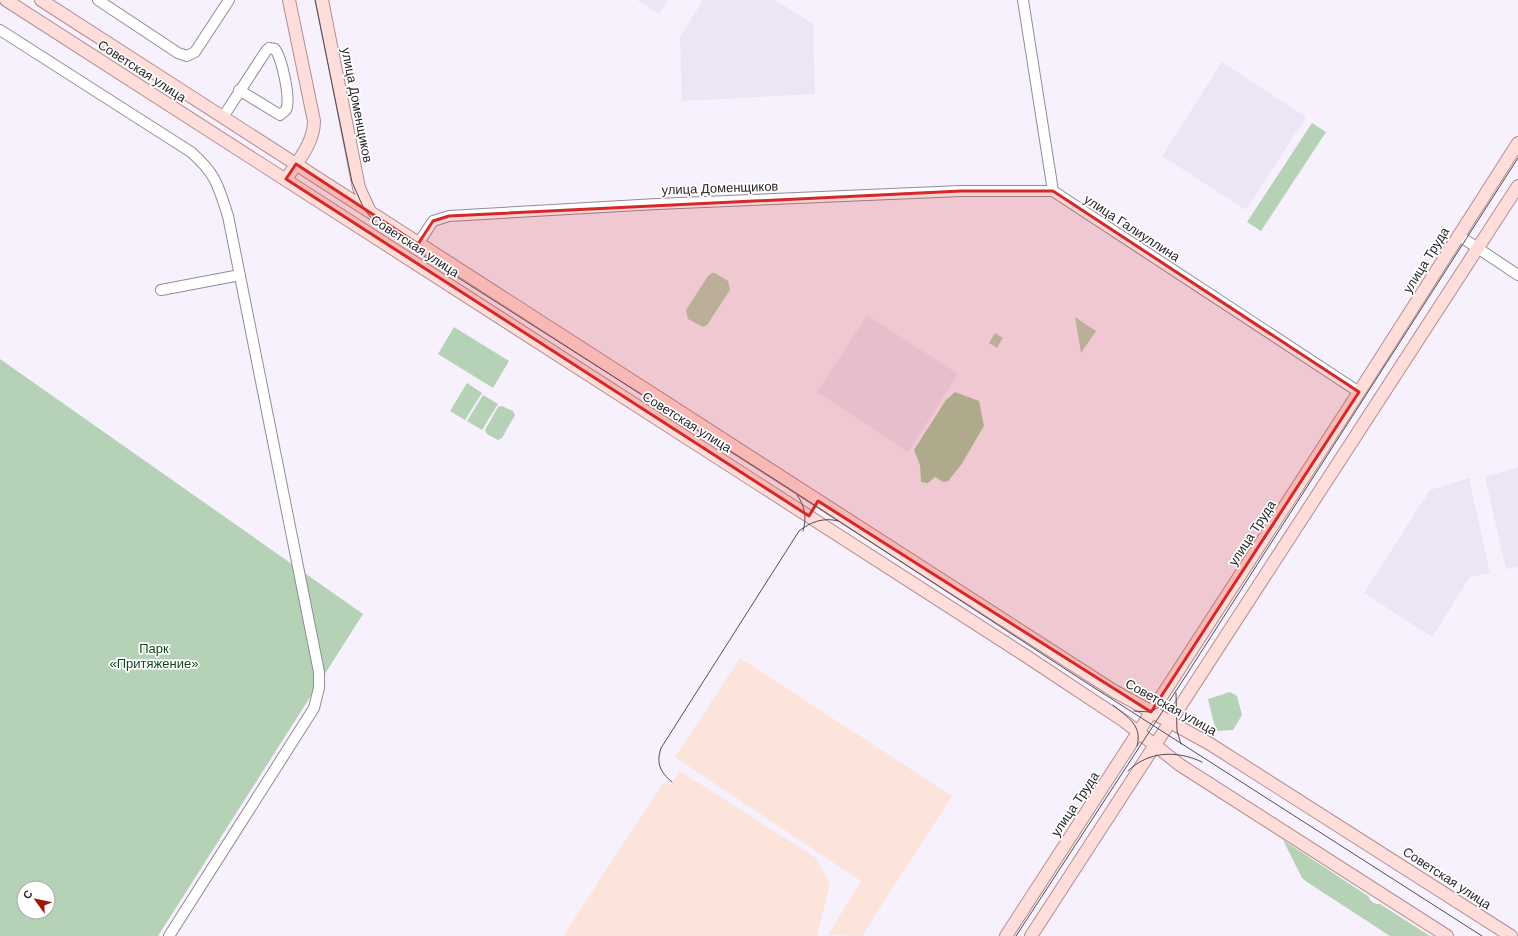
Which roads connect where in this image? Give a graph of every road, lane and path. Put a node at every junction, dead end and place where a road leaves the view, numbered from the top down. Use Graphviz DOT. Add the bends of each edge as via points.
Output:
graph roads {
  1 [pos="6,0"];
  2 [pos="41,0"];
  3 [pos="98,0"];
  4 [pos="229,0"];
  5 [pos="289,0"];
  6 [pos="322,0"];
  7 [pos="1023,0"];
  8 [pos="0,30"];
  9 [pos="239,90"];
  10 [pos="223,117"];
  11 [pos="1518,143"];
  12 [pos="296,164"];
  13 [pos="286,179"];
  14 [pos="1518,186"];
  15 [pos="1054,191"];
  16 [pos="371,213"];
  17 [pos="1458,235"];
  18 [pos="418,244"];
  19 [pos="1478,249"];
  20 [pos="409,258"];
  21 [pos="240,275"];
  22 [pos="1518,275"];
  23 [pos="161,290"];
  24 [pos="1360,392"];
  25 [pos="818,501"];
  26 [pos="809,516"];
  27 [pos="1151,712"];
  28 [pos="1170,722"];
  29 [pos="1139,732"];
  30 [pos="1155,745"];
  31 [pos="169,936"];
  32 [pos="1006,936"];
  33 [pos="1031,936"];
  34 [pos="1447,936"];
  35 [pos="1511,936"];
  1 -- 13 [label="main road, Советская улица"];
  2 -- 10 [label="main road, Советская улица"];
  3 -- 4 [label="street" via="178,53 187,56 195,52"];
  5 -- 12 [label="main road" via="314,121 312,139"];
  6 -- 16 [label="main road, улица Доменщиков" via="359,188"];
  7 -- 15 [label="street"];
  8 -- 21 [label="street" via="191,152 208,167 218,185 228,216"];
  9 -- 9 [label="street" via="266,51 269,48 275,49 289,100 286,110 280,115"];
  9 -- 10 [label="street"];
  10 -- 12 [label="main road, Советская улица"];
  11 -- 17 [label="main road, улица Труда"];
  12 -- 13 [label="main road"];
  12 -- 16 [label="main road, Советская улица"];
  13 -- 20 [label="main road, Советская улица"];
  14 -- 19 [label="main road"];
  15 -- 18 [label="street, улица Доменщиков" via="961,191 448,216 433,221"];
  15 -- 24 [label="street, улица Галиуллина"];
  16 -- 18 [label="main road, Советская улица"];
  17 -- 19 [label="street"];
  17 -- 24 [label="main road, улица Труда"];
  18 -- 20 [label="main road, улица Доменщиков"];
  18 -- 25 [label="main road, Советская улица"];
  19 -- 22 [label="street"];
  19 -- 28 [label="main road"];
  20 -- 26 [label="main road, Советская улица"];
  21 -- 23 [label="street"];
  21 -- 31 [label="street" via="319,672 319,688 314,708"];
  24 -- 27 [label="main road, улица Труда"];
  25 -- 26 [label="main road"];
  25 -- 27 [label="main road, Советская улица" via="1114,691"];
  26 -- 29 [label="main road, Советская улица"];
  27 -- 28 [label="main road, Советская улица"];
  27 -- 29 [label="main road, улица Труда"];
  28 -- 30 [label="main road"];
  28 -- 35 [label="main road, Советская улица" via="1237,761"];
  29 -- 30 [label="main road, Советская улица"];
  29 -- 32 [label="main road, улица Труда"];
  30 -- 33 [label="main road"];
  30 -- 34 [label="main road, Советская улица" via="1192,773"];
}
